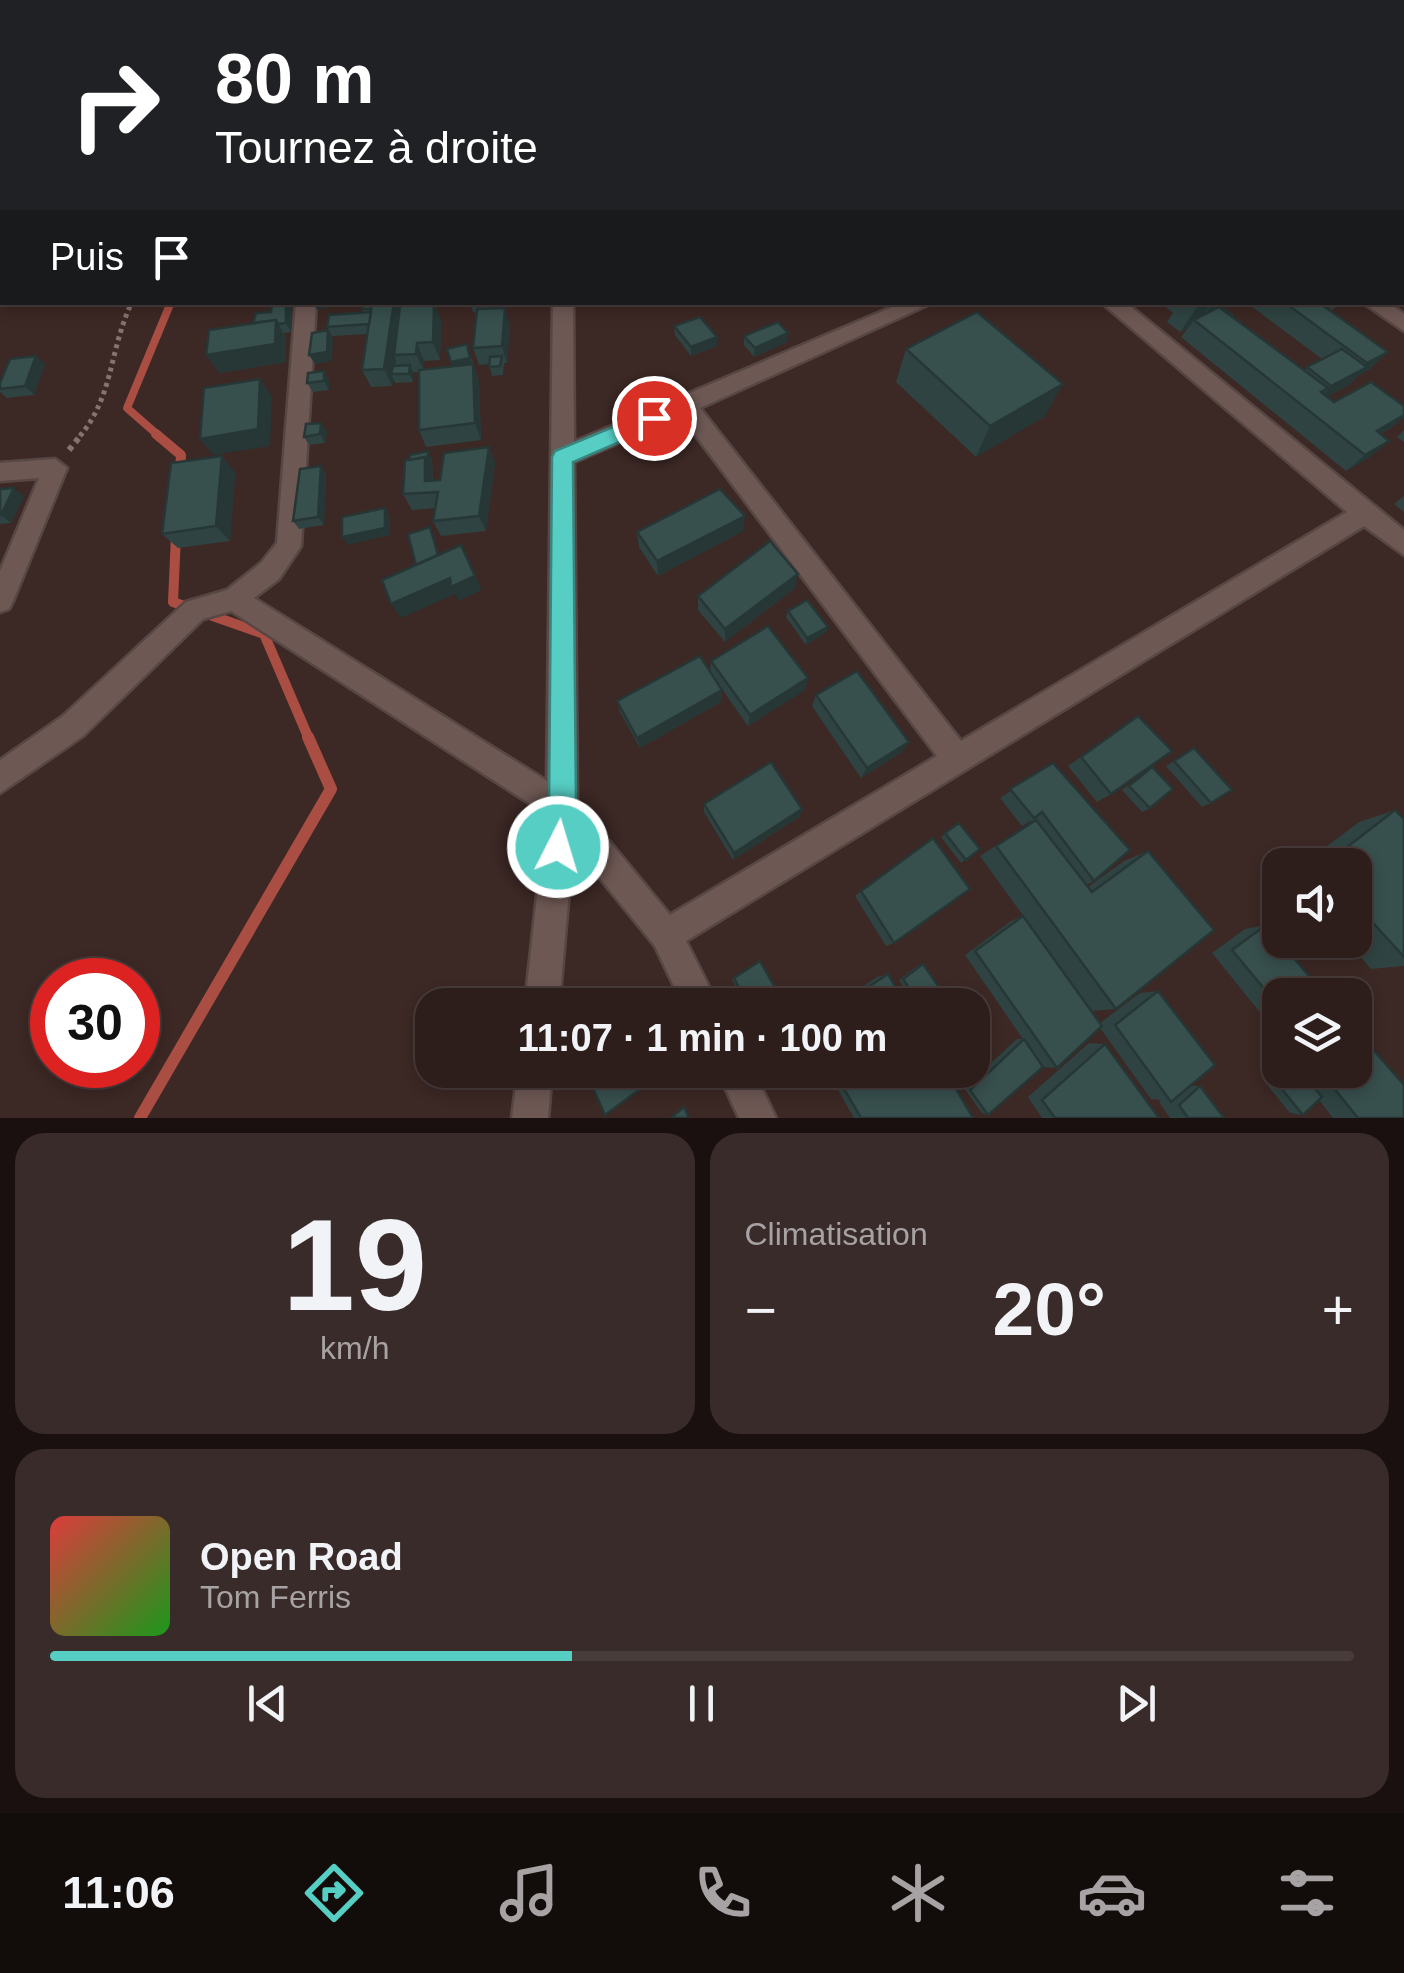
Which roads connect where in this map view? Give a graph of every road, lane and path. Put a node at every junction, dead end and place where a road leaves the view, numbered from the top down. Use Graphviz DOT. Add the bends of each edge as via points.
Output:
graph roads {
  1 [pos="131,305"];
  2 [pos="306,305"];
  3 [pos="563,305"];
  4 [pos="917,305"];
  5 [pos="1116,305"];
  6 [pos="1376,305"];
  7 [pos="1404,324"];
  8 [pos="685,405"];
  9 [pos="563,457"];
  10 [pos="55,468"];
  11 [pos="0,472"];
  12 [pos="1366,513"];
  13 [pos="1404,544"];
  14 [pos="234,599"];
  15 [pos="0,601"];
  16 [pos="956,760"];
  17 [pos="0,778"];
  18 [pos="562,807"];
  19 [pos="666,936"];
  20 [pos="544,988"];
  21 [pos="692,988"];
  22 [pos="533,1088"];
  23 [pos="743,1088"];
  24 [pos="530,1118"];
  25 [pos="758,1118"];
  1 -- 10 [label="path" via="100,412"];
  2 -- 14 [label="street" via="289,546 270,572"];
  3 -- 9 [label="street"];
  4 -- 8 [label="street"];
  5 -- 12 [label="street"];
  6 -- 7 [label="street"];
  8 -- 9 [label="street"];
  8 -- 16 [label="street"];
  9 -- 18 [label="street"];
  10 -- 11 [label="street"];
  10 -- 15 [label="street"];
  12 -- 13 [label="street"];
  12 -- 16 [label="street"];
  14 -- 17 [label="street" via="195,610 74,726"];
  14 -- 18 [label="street"];
  16 -- 19 [label="street"];
  18 -- 19 [label="street"];
  18 -- 20 [label="street"];
  19 -- 21 [label="street"];
  22 -- 24 [label="street"];
  23 -- 25 [label="street"];
}
